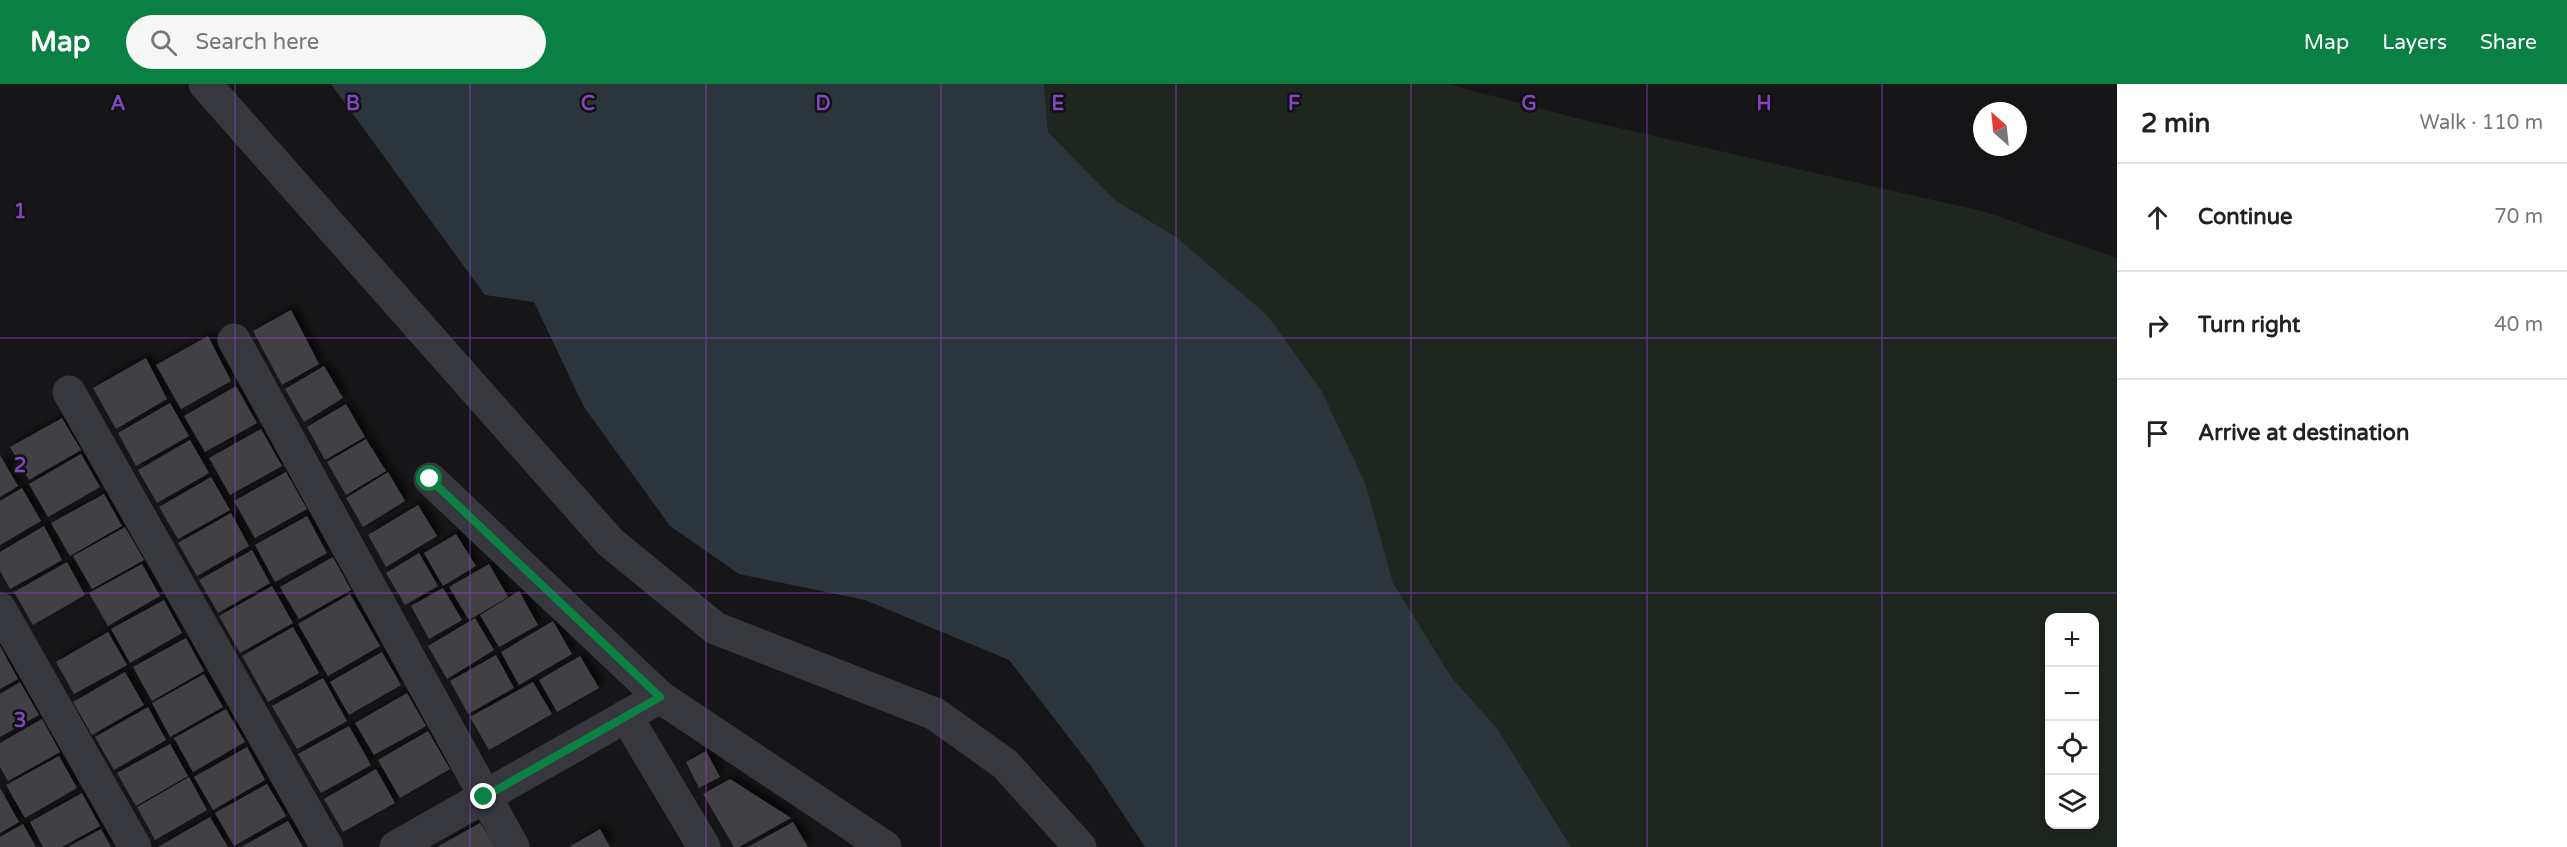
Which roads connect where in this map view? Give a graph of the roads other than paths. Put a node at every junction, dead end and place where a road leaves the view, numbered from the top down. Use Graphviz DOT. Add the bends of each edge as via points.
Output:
graph roads {
  1 [pos="206,84"];
  2 [pos="234,340"];
  3 [pos="69,392"];
  4 [pos="430,479"];
  5 [pos="0,609"];
  6 [pos="660,697"];
  7 [pos="626,716"];
  8 [pos="484,797"];
  9 [pos="135,847"];
  10 [pos="327,847"];
  11 [pos="396,847"];
  12 [pos="513,847"];
  13 [pos="704,847"];
  14 [pos="885,847"];
  15 [pos="1080,847"];
  1 -- 15 [label="street" via="610,542 715,628 935,714 1005,764"];
  2 -- 8 [label="street"];
  3 -- 10 [label="street"];
  4 -- 6 [label="street"];
  5 -- 9 [label="street"];
  6 -- 7 [label="street"];
  6 -- 14 [label="street"];
  7 -- 8 [label="street"];
  7 -- 13 [label="street"];
  8 -- 11 [label="street"];
  8 -- 12 [label="street"];
}
